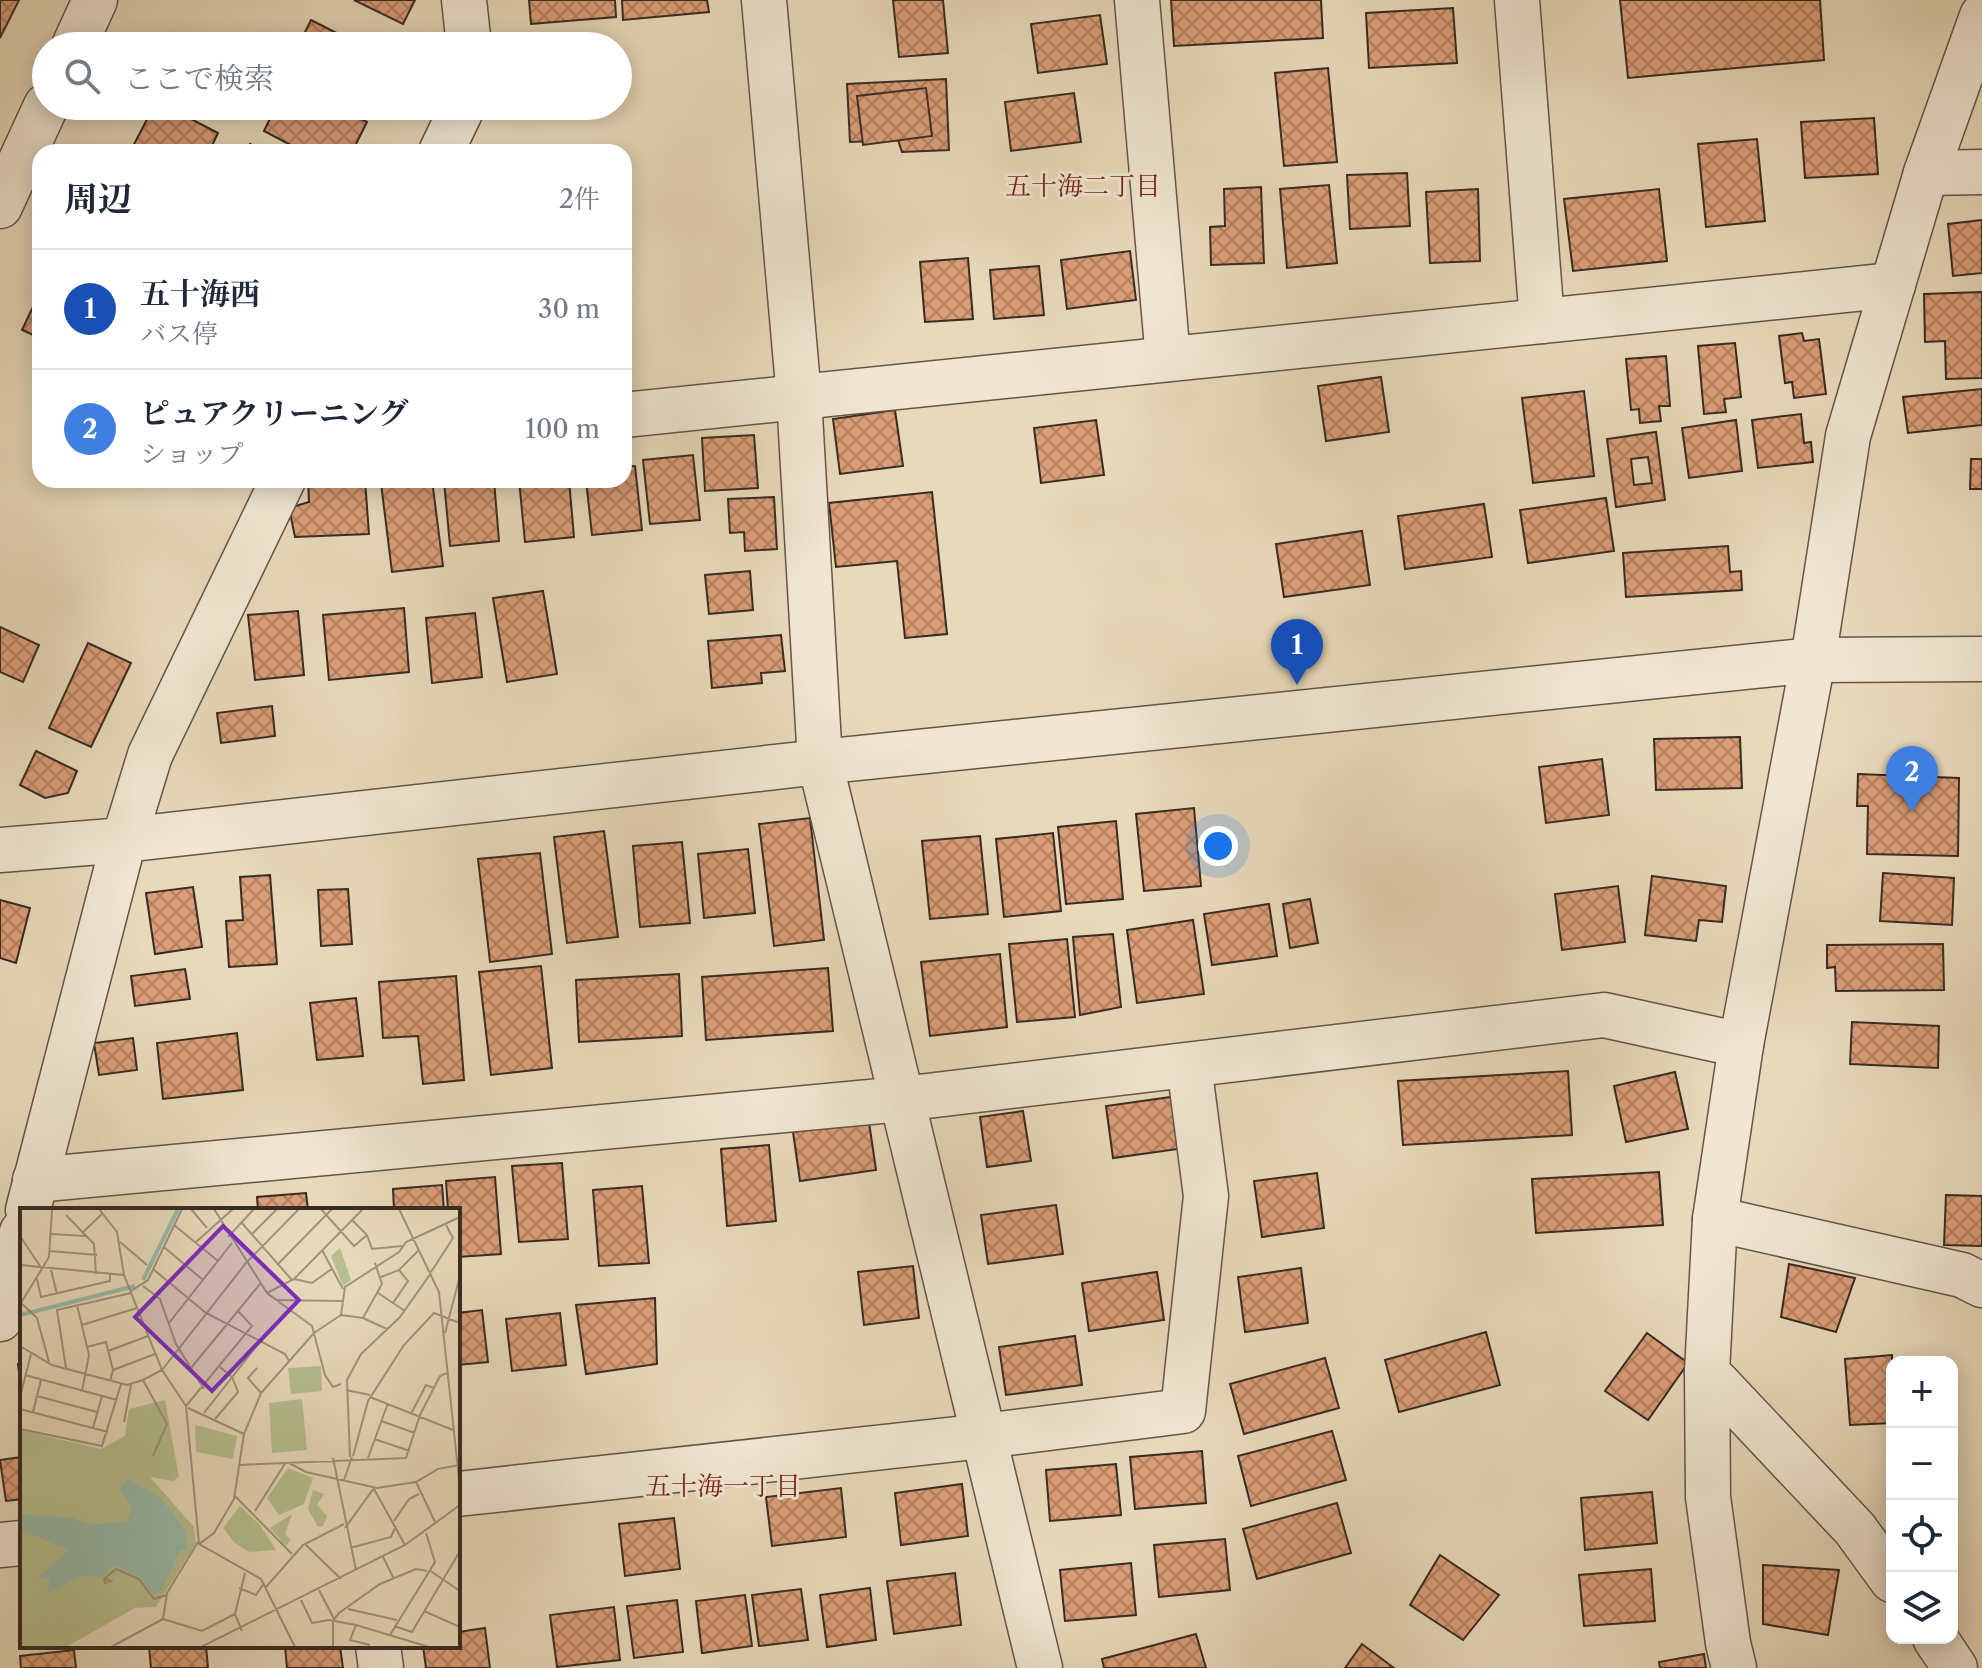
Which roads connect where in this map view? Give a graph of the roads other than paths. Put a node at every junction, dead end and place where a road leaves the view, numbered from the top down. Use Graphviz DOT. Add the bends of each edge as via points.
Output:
graph roads {
  1 [pos="95,0"];
  2 [pos="464,0"];
  3 [pos="764,0"];
  4 [pos="1137,0"];
  5 [pos="1517,0"];
  6 [pos="1982,16"];
  7 [pos="80,32"];
  8 [pos="467,32"];
  9 [pos="40,120"];
  10 [pos="456,120"];
  11 [pos="445,144"];
  12 [pos="1982,172"];
  13 [pos="1926,173"];
  14 [pos="0,206"];
  15 [pos="1893,285"];
  16 [pos="1542,321"];
  17 [pos="1168,359"];
  18 [pos="799,397"];
  19 [pos="632,414"];
  20 [pos="279,488"];
  21 [pos="1982,659"];
  22 [pos="1813,660"];
  23 [pos="820,762"];
  24 [pos="124,840"];
  25 [pos="0,850"];
  26 [pos="1741,1045"];
  27 [pos="1189,1065"];
  28 [pos="902,1099"];
  29 [pos="31,1195"];
  30 [pos="1715,1219"];
  31 [pos="20,1240"];
  32 [pos="1982,1285"];
  33 [pos="0,1319"];
  34 [pos="1707,1372"];
  35 [pos="984,1436"];
  36 [pos="460,1494"];
  37 [pos="20,1543"];
  38 [pos="0,1545"];
  39 [pos="1886,1572"];
  40 [pos="1939,1644"];
  41 [pos="378,1648"];
  42 [pos="381,1668"];
  43 [pos="1040,1668"];
  44 [pos="1734,1668"];
  45 [pos="1955,1668"];
  1 -- 7 [label="street"];
  2 -- 8 [label="street"];
  3 -- 18 [label="street"];
  4 -- 17 [label="street"];
  5 -- 16 [label="street"];
  6 -- 13 [label="street"];
  9 -- 14 [label="street"];
  10 -- 11 [label="street"];
  12 -- 13 [label="street"];
  13 -- 15 [label="street"];
  15 -- 16 [label="street"];
  15 -- 22 [label="street" via="1848,436"];
  16 -- 17 [label="street"];
  17 -- 18 [label="street"];
  18 -- 19 [label="street"];
  18 -- 23 [label="street"];
  20 -- 24 [label="street" via="150,755"];
  21 -- 22 [label="street"];
  22 -- 23 [label="street"];
  22 -- 26 [label="street"];
  23 -- 24 [label="street"];
  23 -- 28 [label="street"];
  24 -- 25 [label="street"];
  24 -- 29 [label="street"];
  26 -- 27 [label="street" via="1604,1015"];
  26 -- 30 [label="street"];
  27 -- 28 [label="street"];
  27 -- 35 [label="street" via="1206,1196 1183,1411"];
  28 -- 29 [label="street"];
  28 -- 35 [label="street"];
  30 -- 32 [label="street" via="1962,1275"];
  30 -- 34 [label="street"];
  31 -- 33 [label="street"];
  34 -- 39 [label="street" via="1855,1529"];
  34 -- 44 [label="street" via="1708,1497"];
  35 -- 36 [label="street"];
  35 -- 43 [label="street"];
  37 -- 38 [label="street"];
  40 -- 45 [label="street"];
  41 -- 42 [label="street"];
}
